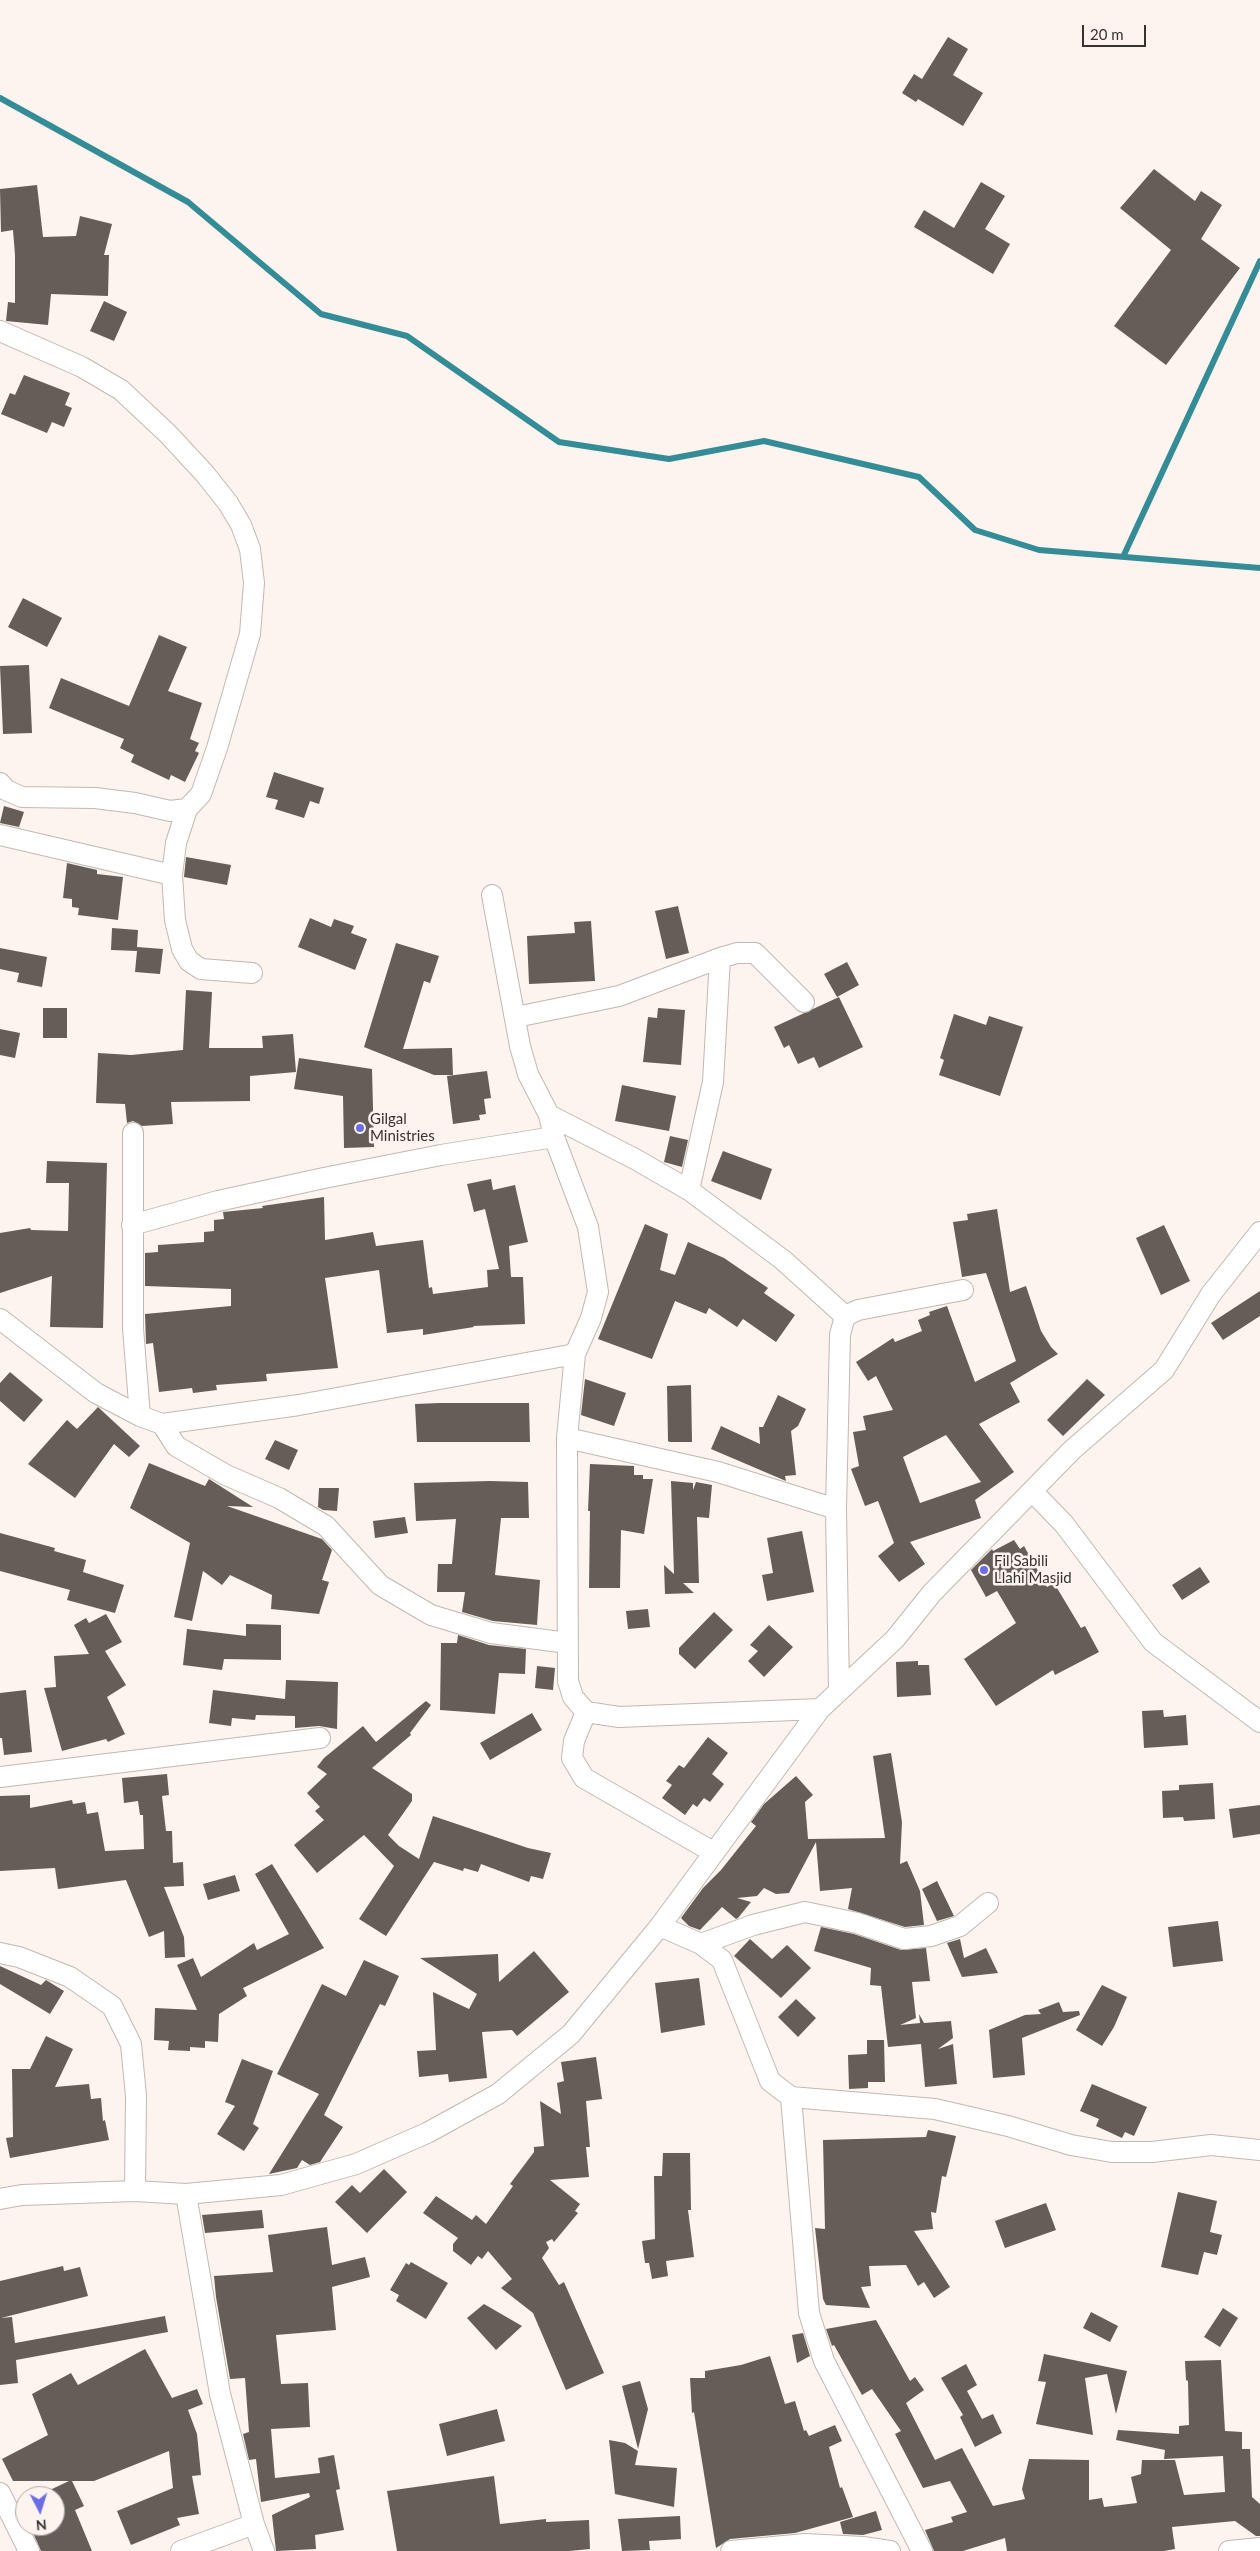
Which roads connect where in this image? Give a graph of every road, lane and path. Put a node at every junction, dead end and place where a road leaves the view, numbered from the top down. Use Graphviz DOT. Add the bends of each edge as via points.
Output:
graph roads {
  1 [pos="0,331"];
  2 [pos="2,790"];
  3 [pos="187,809"];
  4 [pos="0,835"];
  5 [pos="172,875"];
  6 [pos="492,896"];
  7 [pos="720,958"];
  8 [pos="252,973"];
  9 [pos="804,1002"];
  10 [pos="516,1017"];
  11 [pos="549,1115"];
  12 [pos="134,1133"];
  13 [pos="554,1137"];
  14 [pos="689,1190"];
  15 [pos="132,1224"];
  16 [pos="1260,1232"];
  17 [pos="963,1290"];
  18 [pos="845,1316"];
  19 [pos="0,1319"];
  20 [pos="575,1354"];
  21 [pos="140,1416"];
  22 [pos="162,1424"];
  23 [pos="567,1438"];
  24 [pos="1033,1492"];
  25 [pos="836,1509"];
  26 [pos="568,1643"];
  27 [pos="839,1691"];
  28 [pos="820,1709"];
  29 [pos="586,1712"];
  30 [pos="1260,1722"];
  31 [pos="320,1738"];
  32 [pos="0,1777"];
  33 [pos="714,1852"];
  34 [pos="988,1903"];
  35 [pos="660,1926"];
  36 [pos="701,1944"];
  37 [pos="0,1953"];
  38 [pos="791,2097"];
  39 [pos="1260,2150"];
  40 [pos="134,2191"];
  41 [pos="186,2194"];
  42 [pos="0,2199"];
  43 [pos="0,2493"];
  44 [pos="254,2524"];
  45 [pos="1260,2548"];
  46 [pos="767,2549"];
  47 [pos="28,2551"];
  48 [pos="181,2551"];
  49 [pos="264,2551"];
  50 [pos="731,2551"];
  51 [pos="890,2551"];
  52 [pos="922,2551"];
  53 [pos="1229,2551"];
  1 -- 3 [label="street" via="82,367 121,390 205,474 241,525 250,549 254,583 250,634 201,794"];
  2 -- 3 [label="street" via="22,797 95,798 170,811"];
  3 -- 5 [label="street" via="176,842"];
  4 -- 5 [label="street"];
  5 -- 8 [label="street" via="175,920 182,949 189,960 201,969"];
  6 -- 10 [label="street"];
  7 -- 9 [label="street" via="737,953 755,953"];
  7 -- 10 [label="street" via="619,996"];
  7 -- 14 [label="street" via="713,1082"];
  10 -- 11 [label="street" via="528,1074"];
  11 -- 13 [label="street"];
  11 -- 14 [label="street" via="636,1158"];
  12 -- 15 [label="street"];
  13 -- 15 [label="street" via="324,1178"];
  13 -- 20 [label="street" via="588,1227 596,1266 598,1292 592,1318"];
  14 -- 18 [label="street" via="784,1260"];
  15 -- 21 [label="street" via="133,1328"];
  16 -- 24 [label="street" via="1211,1294 1164,1370 1072,1450"];
  17 -- 18 [label="street" via="858,1310"];
  18 -- 25 [label="street" via="840,1335"];
  19 -- 21 [label="street" via="96,1393"];
  20 -- 22 [label="street" via="299,1405"];
  20 -- 23 [label="street"];
  21 -- 22 [label="street"];
  22 -- 26 [label="street" via="176,1446 226,1475 279,1498 326,1526 380,1584 431,1615 490,1634"];
  23 -- 25 [label="street" via="718,1472"];
  23 -- 26 [label="street"];
  24 -- 27 [label="street" via="932,1593 895,1640"];
  24 -- 30 [label="street" via="1064,1524 1153,1642"];
  25 -- 27 [label="street"];
  26 -- 29 [label="street" via="568,1681 573,1697"];
  27 -- 28 [label="street"];
  28 -- 29 [label="street" via="619,1717"];
  28 -- 33 [label="street"];
  29 -- 33 [label="street" via="574,1741 572,1758 584,1778"];
  31 -- 32 [label="street"];
  33 -- 35 [label="street"];
  34 -- 36 [label="street" via="960,1926 931,1936 904,1939 857,1923 804,1912 753,1925"];
  35 -- 36 [label="street"];
  35 -- 41 [label="street" via="572,2034 498,2094 427,2133 356,2164 281,2185"];
  36 -- 38 [label="street" via="722,1960 770,2081"];
  37 -- 40 [label="street" via="70,1977 112,2006 131,2044 136,2096"];
  38 -- 39 [label="street" via="935,2109 1072,2145 1112,2152 1152,2152 1211,2145"];
  38 -- 52 [label="street" via="809,2313 824,2360"];
  40 -- 41 [label="street"];
  40 -- 42 [label="street" via="22,2195"];
  41 -- 44 [label="street" via="220,2394"];
  43 -- 47 [label="street"];
  44 -- 48 [label="street"];
  44 -- 49 [label="street"];
  45 -- 53 [label="street"];
  46 -- 50 [label="street"];
  46 -- 51 [label="street" via="806,2544"];
}
